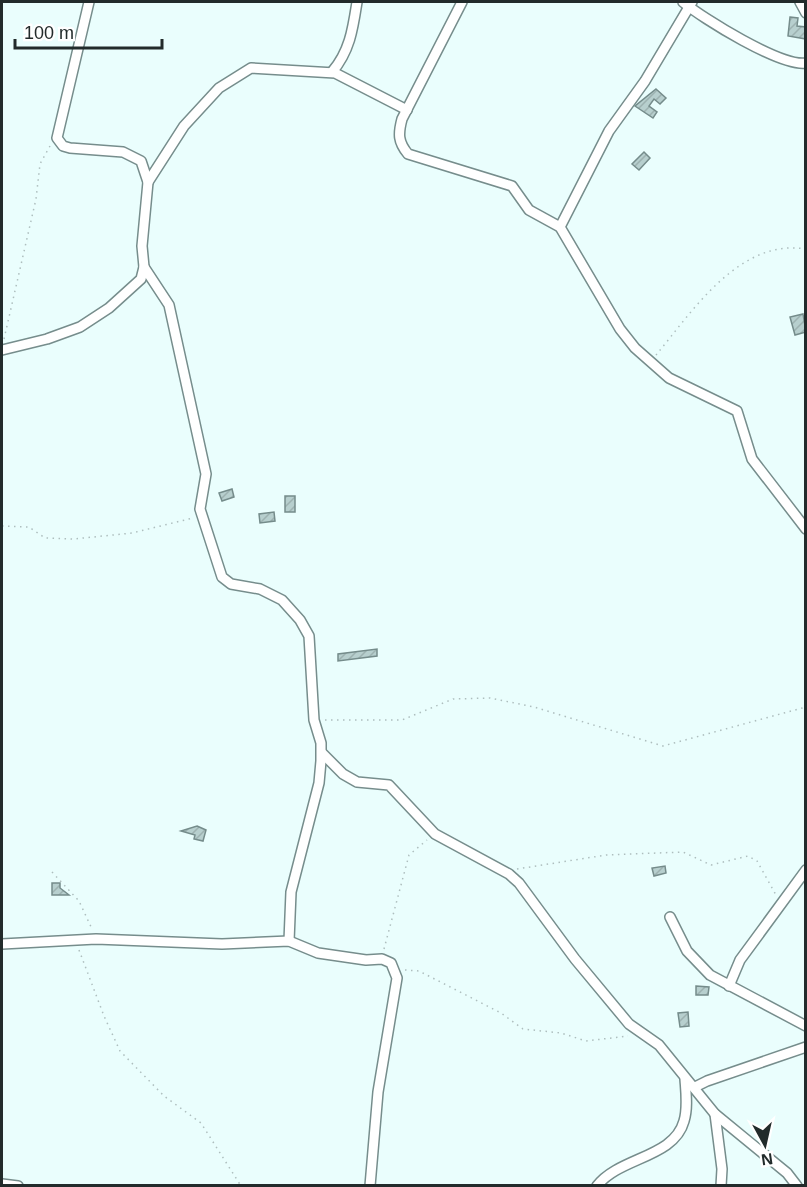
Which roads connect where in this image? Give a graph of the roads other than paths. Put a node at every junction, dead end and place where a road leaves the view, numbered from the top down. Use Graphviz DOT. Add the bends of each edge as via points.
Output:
graph roads {
  1 [pos="89,2"];
  2 [pos="357,2"];
  3 [pos="462,2"];
  4 [pos="800,2"];
  5 [pos="688,3"];
  6 [pos="806,13"];
  7 [pos="806,63"];
  8 [pos="332,72"];
  9 [pos="407,110"];
  10 [pos="148,182"];
  11 [pos="561,227"];
  12 [pos="144,267"];
  13 [pos="2,350"];
  14 [pos="806,530"];
  15 [pos="322,753"];
  16 [pos="806,870"];
  17 [pos="670,917"];
  18 [pos="289,941"];
  19 [pos="2,944"];
  20 [pos="729,986"];
  21 [pos="806,1026"];
  22 [pos="806,1047"];
  23 [pos="685,1079"];
  24 [pos="695,1088"];
  25 [pos="715,1114"];
  26 [pos="2,1184"];
  27 [pos="18,1185"];
  28 [pos="370,1185"];
  29 [pos="597,1185"];
  30 [pos="721,1185"];
  31 [pos="797,1185"];
  1 -- 10 [label="street" via="57,139 69,148 131,154 141,161"];
  2 -- 8 [label="street" via="349,45"];
  3 -- 9 [label="street"];
  4 -- 6 [label="street"];
  5 -- 7 [label="street" via="726,31 789,62"];
  5 -- 11 [label="street" via="645,81 609,131"];
  8 -- 9 [label="street"];
  8 -- 10 [label="street" via="267,67 251,68 235,76 184,126"];
  9 -- 11 [label="street" via="398,134 408,154 512,186 529,210"];
  10 -- 12 [label="street"];
  11 -- 14 [label="street" via="620,329 649,362 669,378 738,411 752,459"];
  12 -- 13 [label="street" via="141,279 131,290 80,327"];
  12 -- 15 [label="street" via="169,305 206,474 200,505 202,516 222,577 231,584 260,589 282,600 307,630 314,720"];
  15 -- 18 [label="street" via="319,783 291,892"];
  15 -- 23 [label="street" via="357,782 389,785 435,834 519,883 599,989 629,1024 659,1045"];
  16 -- 20 [label="street" via="740,960"];
  17 -- 20 [label="street" via="694,960"];
  18 -- 19 [label="street" via="222,944 96,939"];
  18 -- 28 [label="street" via="326,955 382,959 391,963 396,972 378,1092"];
  20 -- 21 [label="street"];
  22 -- 24 [label="street"];
  23 -- 24 [label="street"];
  23 -- 29 [label="street" via="686,1111 676,1137 621,1166"];
  24 -- 25 [label="street"];
  25 -- 30 [label="street"];
  25 -- 31 [label="street"];
  26 -- 27 [label="street"];
}
